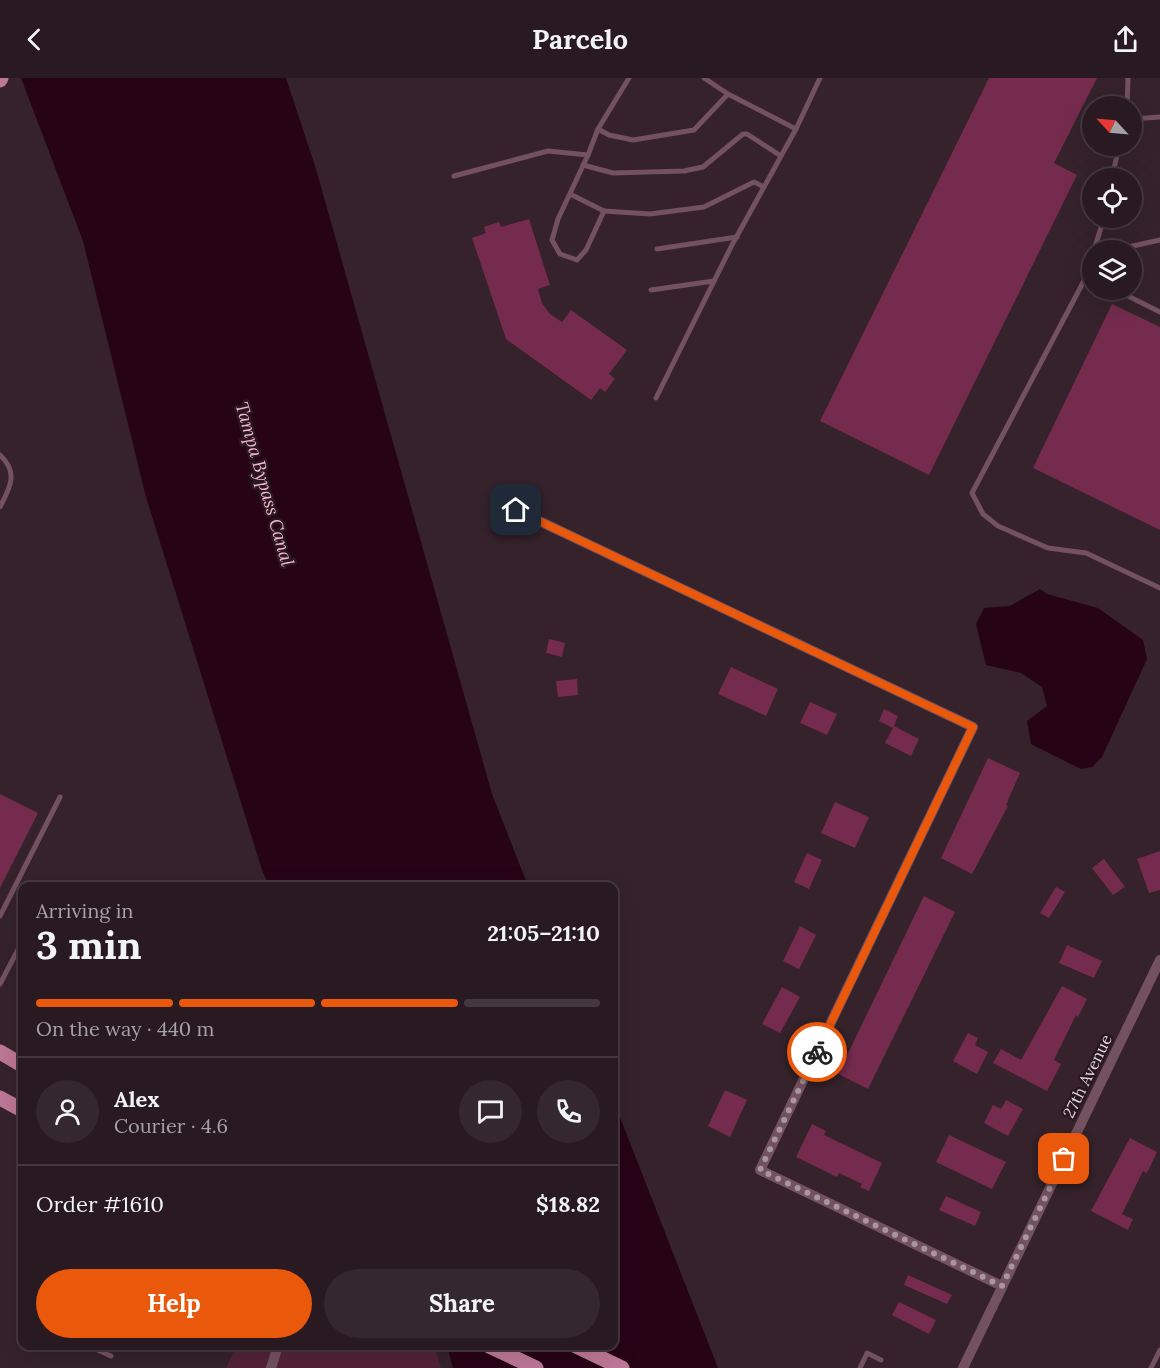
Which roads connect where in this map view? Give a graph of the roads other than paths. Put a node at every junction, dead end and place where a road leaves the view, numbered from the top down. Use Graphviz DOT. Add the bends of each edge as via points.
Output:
graph roads {
  1 [pos="629,78"];
  2 [pos="704,78"];
  3 [pos="820,78"];
  4 [pos="1128,78"];
  5 [pos="728,94"];
  6 [pos="1127,96"];
  7 [pos="1160,117"];
  8 [pos="1142,118"];
  9 [pos="598,129"];
  10 [pos="796,129"];
  11 [pos="588,155"];
  12 [pos="781,156"];
  13 [pos="584,165"];
  14 [pos="454,176"];
  15 [pos="764,187"];
  16 [pos="570,194"];
  17 [pos="604,211"];
  18 [pos="737,237"];
  19 [pos="1160,240"];
  20 [pos="1142,244"];
  21 [pos="657,249"];
  22 [pos="714,281"];
  23 [pos="1082,289"];
  24 [pos="651,290"];
  25 [pos="1136,300"];
  26 [pos="1160,312"];
  27 [pos="656,398"];
  28 [pos="0,455"];
  29 [pos="0,507"];
  30 [pos="516,510"];
  31 [pos="1160,588"];
  32 [pos="60,797"];
  33 [pos="0,916"];
  34 [pos="18,950"];
  35 [pos="1160,960"];
  36 [pos="0,984"];
  37 [pos="0,1052"];
  38 [pos="18,1063"];
  39 [pos="0,1098"];
  40 [pos="18,1108"];
  41 [pos="1002,1286"];
  42 [pos="98,1350"];
  43 [pos="277,1350"];
  44 [pos="498,1350"];
  45 [pos="584,1350"];
  46 [pos="1160,1350"];
  47 [pos="111,1356"];
  48 [pos="881,1360"];
  49 [pos="272,1368"];
  50 [pos="536,1368"];
  51 [pos="622,1368"];
  52 [pos="860,1368"];
  53 [pos="963,1368"];
  54 [pos="1151,1368"];
  1 -- 9 [label="lane"];
  2 -- 5 [label="lane"];
  3 -- 10 [label="lane"];
  4 -- 6 [label="lane"];
  5 -- 9 [label="lane" via="694,130 633,140"];
  5 -- 10 [label="lane"];
  7 -- 8 [label="lane"];
  9 -- 11 [label="lane"];
  10 -- 12 [label="lane"];
  11 -- 13 [label="lane"];
  11 -- 14 [label="lane" via="548,151"];
  12 -- 13 [label="lane" via="743,134 703,167 684,171 613,173"];
  12 -- 15 [label="lane"];
  13 -- 16 [label="lane"];
  15 -- 17 [label="lane" via="754,182 704,207 650,214"];
  15 -- 18 [label="lane"];
  16 -- 17 [label="lane"];
  16 -- 17 [label="lane" via="552,240 560,254 577,260 586,250"];
  18 -- 21 [label="lane"];
  18 -- 22 [label="lane"];
  19 -- 20 [label="lane"];
  22 -- 24 [label="lane"];
  22 -- 27 [label="lane"];
  23 -- 31 [label="lane" via="972,493 983,514 998,526 1048,548 1086,553"];
  25 -- 26 [label="lane"];
  28 -- 29 [label="lane" via="12,471 11,484"];
  30 -- 41 [label="street" via="973,727 760,1170"];
  32 -- 33 [label="lane"];
  34 -- 36 [label="lane"];
  35 -- 41 [label="street, 27th Avenue"];
  37 -- 38 [label="main road"];
  39 -- 40 [label="main road"];
  41 -- 53 [label="street, 27th Avenue"];
  42 -- 47 [label="lane"];
  43 -- 49 [label="street"];
  44 -- 50 [label="main road"];
  45 -- 51 [label="main road"];
  46 -- 54 [label="lane"];
  48 -- 52 [label="lane" via="867,1353"];
}
